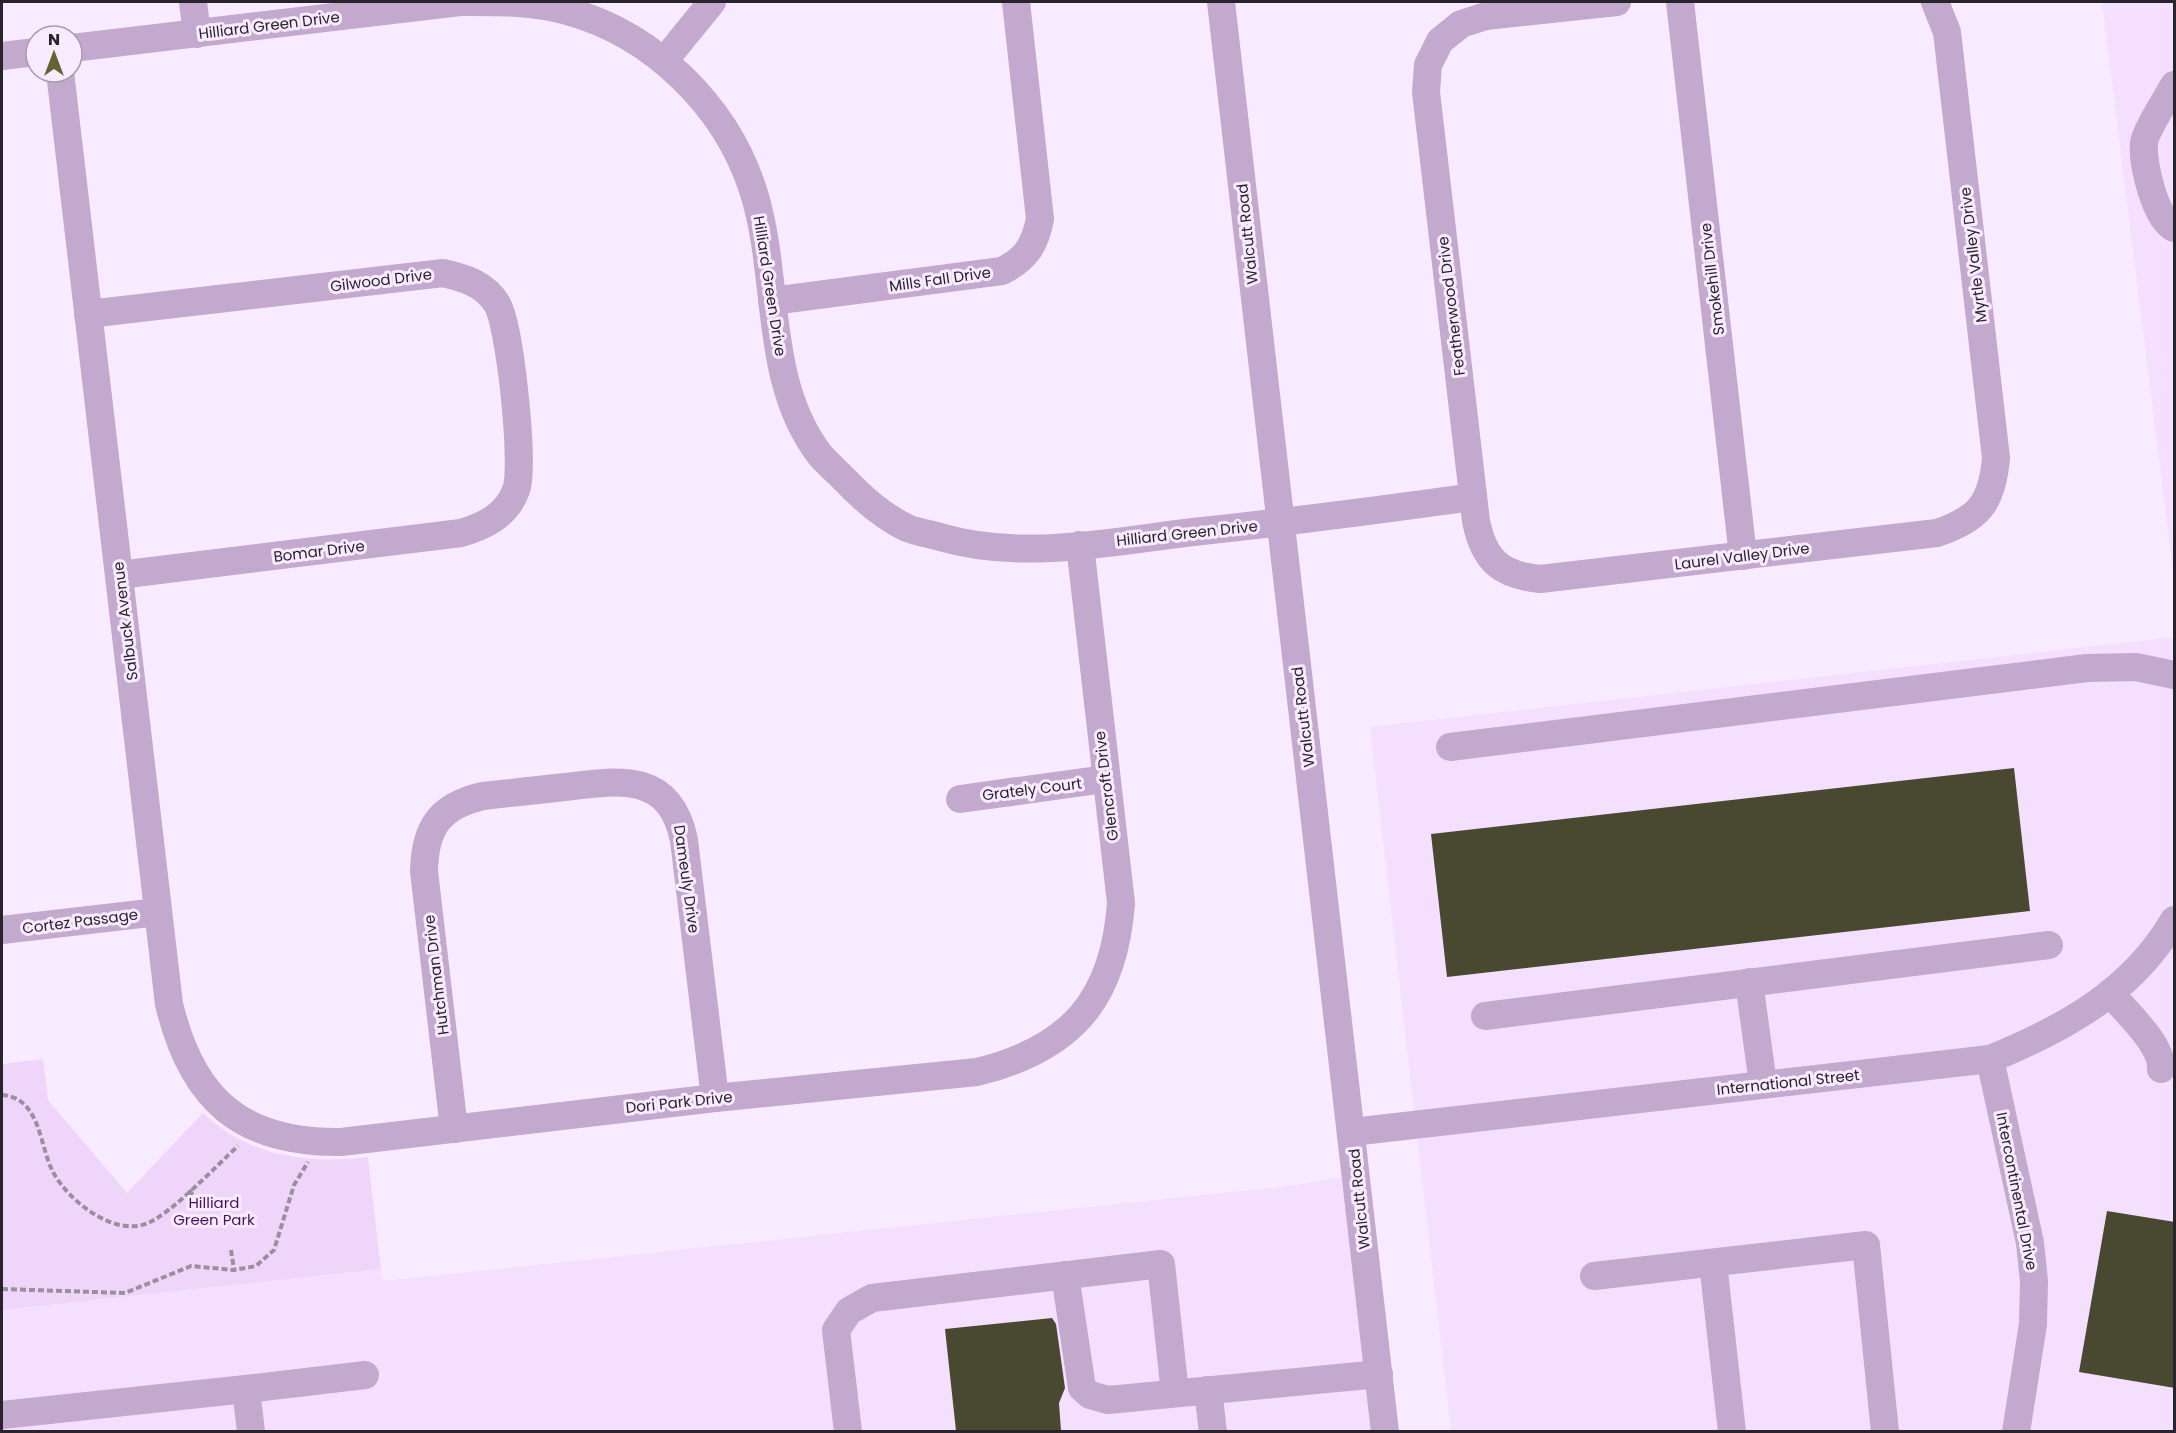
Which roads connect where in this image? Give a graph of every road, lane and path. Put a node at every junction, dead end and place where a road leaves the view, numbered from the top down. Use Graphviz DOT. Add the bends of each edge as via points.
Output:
graph roads {
  1 [pos="193,2"];
  2 [pos="460,2"];
  3 [pos="712,2"];
  4 [pos="1016,2"];
  5 [pos="1221,2"];
  6 [pos="1617,2"];
  7 [pos="1680,2"];
  8 [pos="1935,2"];
  9 [pos="197,34"];
  10 [pos="84,47"];
  11 [pos="24,53"];
  12 [pos="2,56"];
  13 [pos="664,61"];
  14 [pos="61,84"];
  15 [pos="2175,85"];
  16 [pos="2175,228"];
  17 [pos="772,301"];
  18 [pos="88,314"];
  19 [pos="1473,497"];
  20 [pos="509,503"];
  21 [pos="1981,509"];
  22 [pos="1280,522"];
  23 [pos="1080,545"];
  24 [pos="1743,556"];
  25 [pos="1499,566"];
  26 [pos="119,575"];
  27 [pos="2175,675"];
  28 [pos="1450,747"];
  29 [pos="1105,779"];
  30 [pos="960,799"];
  31 [pos="434,824"];
  32 [pos="158,912"];
  33 [pos="2175,920"];
  34 [pos="2,930"];
  35 [pos="2049,945"];
  36 [pos="1749,982"];
  37 [pos="2110,993"];
  38 [pos="1485,1016"];
  39 [pos="1080,1018"];
  40 [pos="1990,1059"];
  41 [pos="2162,1069"];
  42 [pos="1762,1084"];
  43 [pos="2,1095"];
  44 [pos="715,1098"];
  45 [pos="454,1128"];
  46 [pos="1352,1132"];
  47 [pos="254,1137"];
  48 [pos="309,1160"];
  49 [pos="189,1190"];
  50 [pos="201,1206"];
  51 [pos="231,1250"];
  52 [pos="1713,1263"];
  53 [pos="234,1270"];
  54 [pos="1065,1275"];
  55 [pos="1594,1276"];
  56 [pos="2,1289"];
  57 [pos="1379,1374"];
  58 [pos="365,1376"];
  59 [pos="246,1389"];
  60 [pos="1208,1390"];
  61 [pos="1175,1393"];
  62 [pos="2,1415"];
  63 [pos="51,1421"];
  64 [pos="251,1431"];
  65 [pos="848,1431"];
  66 [pos="1213,1431"];
  67 [pos="1385,1431"];
  68 [pos="1732,1431"];
  69 [pos="1885,1431"];
  70 [pos="2016,1431"];
  1 -- 9 [label="street"];
  2 -- 9 [label="street, Hilliard Green Drive"];
  2 -- 13 [label="street, Hilliard Green Drive" via="516,2 568,11 618,32"];
  3 -- 13 [label="street"];
  4 -- 17 [label="street, Mills Fall Drive" via="1040,219 1031,249 1002,271"];
  5 -- 22 [label="street, Walcutt Road"];
  6 -- 19 [label="street, Featherwood Drive" via="1486,16 1461,24 1440,41 1428,65 1426,92"];
  7 -- 24 [label="street, Smokehill Drive"];
  8 -- 21 [label="street, Myrtle Valley Drive" via="1947,32 1996,458 1994,485"];
  9 -- 10 [label="street, Hilliard Green Drive"];
  11 -- 12 [label="street"];
  13 -- 17 [label="street, Hilliard Green Drive" via="706,102 735,147 753,191 766,244"];
  14 -- 18 [label="street, Salbuck Avenue"];
  15 -- 16 [label="street" via="2144,142 2152,200"];
  17 -- 23 [label="street, Hilliard Green Drive" via="778,348 793,405 820,454 859,494 908,528 966,545 1020,551"];
  18 -- 20 [label="street, Gilwood Drive" via="443,273 465,278 484,288 498,305 506,333 520,458 520,476"];
  18 -- 26 [label="street, Salbuck Avenue"];
  19 -- 22 [label="street, Hilliard Green Drive"];
  19 -- 25 [label="street, Featherwood Drive" via="1484,551"];
  20 -- 26 [label="street, Bomar Drive" via="481,528 461,533"];
  21 -- 24 [label="street, Laurel Valley Drive" via="1961,525 1936,534"];
  22 -- 23 [label="street, Hilliard Green Drive"];
  22 -- 46 [label="street, Walcutt Road"];
  23 -- 29 [label="street, Glencroft Drive"];
  24 -- 25 [label="street, Laurel Valley Drive" via="1540,579 1517,577"];
  26 -- 32 [label="street, Salbuck Avenue"];
  27 -- 28 [label="street" via="2136,667 2087,668"];
  29 -- 30 [label="street, Grately Court"];
  29 -- 39 [label="street, Glencroft Drive" via="1120,903 1119,934 1098,993"];
  31 -- 44 [label="street, Dameuly Drive" via="455,805 483,796 618,780 661,795 681,823"];
  31 -- 45 [label="street, Hutchman Drive" via="424,846 424,871"];
  32 -- 34 [label="street, Cortez Passage"];
  32 -- 47 [label="street, Salbuck Avenue" via="169,1004 188,1061 207,1091"];
  33 -- 37 [label="street, International Street" via="2130,977"];
  35 -- 36 [label="street"];
  36 -- 38 [label="street"];
  36 -- 42 [label="street"];
  37 -- 40 [label="street, International Street" via="2084,1014 2043,1037"];
  37 -- 41 [label="street" via="2154,1045 2162,1058"];
  39 -- 44 [label="street, Dori Park Drive" via="1059,1038 1033,1054 977,1072"];
  40 -- 42 [label="street, International Street"];
  40 -- 70 [label="street, Intercontinental Drive" via="2031,1243 2034,1281 2033,1324"];
  42 -- 46 [label="street, International Street"];
  43 -- 49 [label="path" via="31,1111 52,1171 61,1184 111,1224 136,1227 148,1223"];
  44 -- 45 [label="street, Dori Park Drive"];
  45 -- 47 [label="street, Dori Park Drive" via="341,1142"];
  46 -- 57 [label="street, Walcutt Road"];
  47 -- 49 [label="path"];
  48 -- 53 [label="path" via="294,1185 274,1250 256,1266"];
  49 -- 50 [label="path"];
  51 -- 53 [label="path"];
  52 -- 55 [label="street"];
  52 -- 68 [label="street"];
  52 -- 69 [label="street" via="1866,1245"];
  53 -- 56 [label="path" via="191,1266 125,1293"];
  54 -- 61 [label="street" via="1082,1388 1090,1395 1108,1400"];
  54 -- 61 [label="street" via="1161,1264"];
  54 -- 65 [label="street" via="872,1298 849,1311 836,1330"];
  57 -- 60 [label="street"];
  57 -- 67 [label="street, Walcutt Road"];
  58 -- 59 [label="street"];
  59 -- 63 [label="street"];
  59 -- 64 [label="street"];
  60 -- 61 [label="street"];
  60 -- 66 [label="street"];
  62 -- 63 [label="street"];
}
